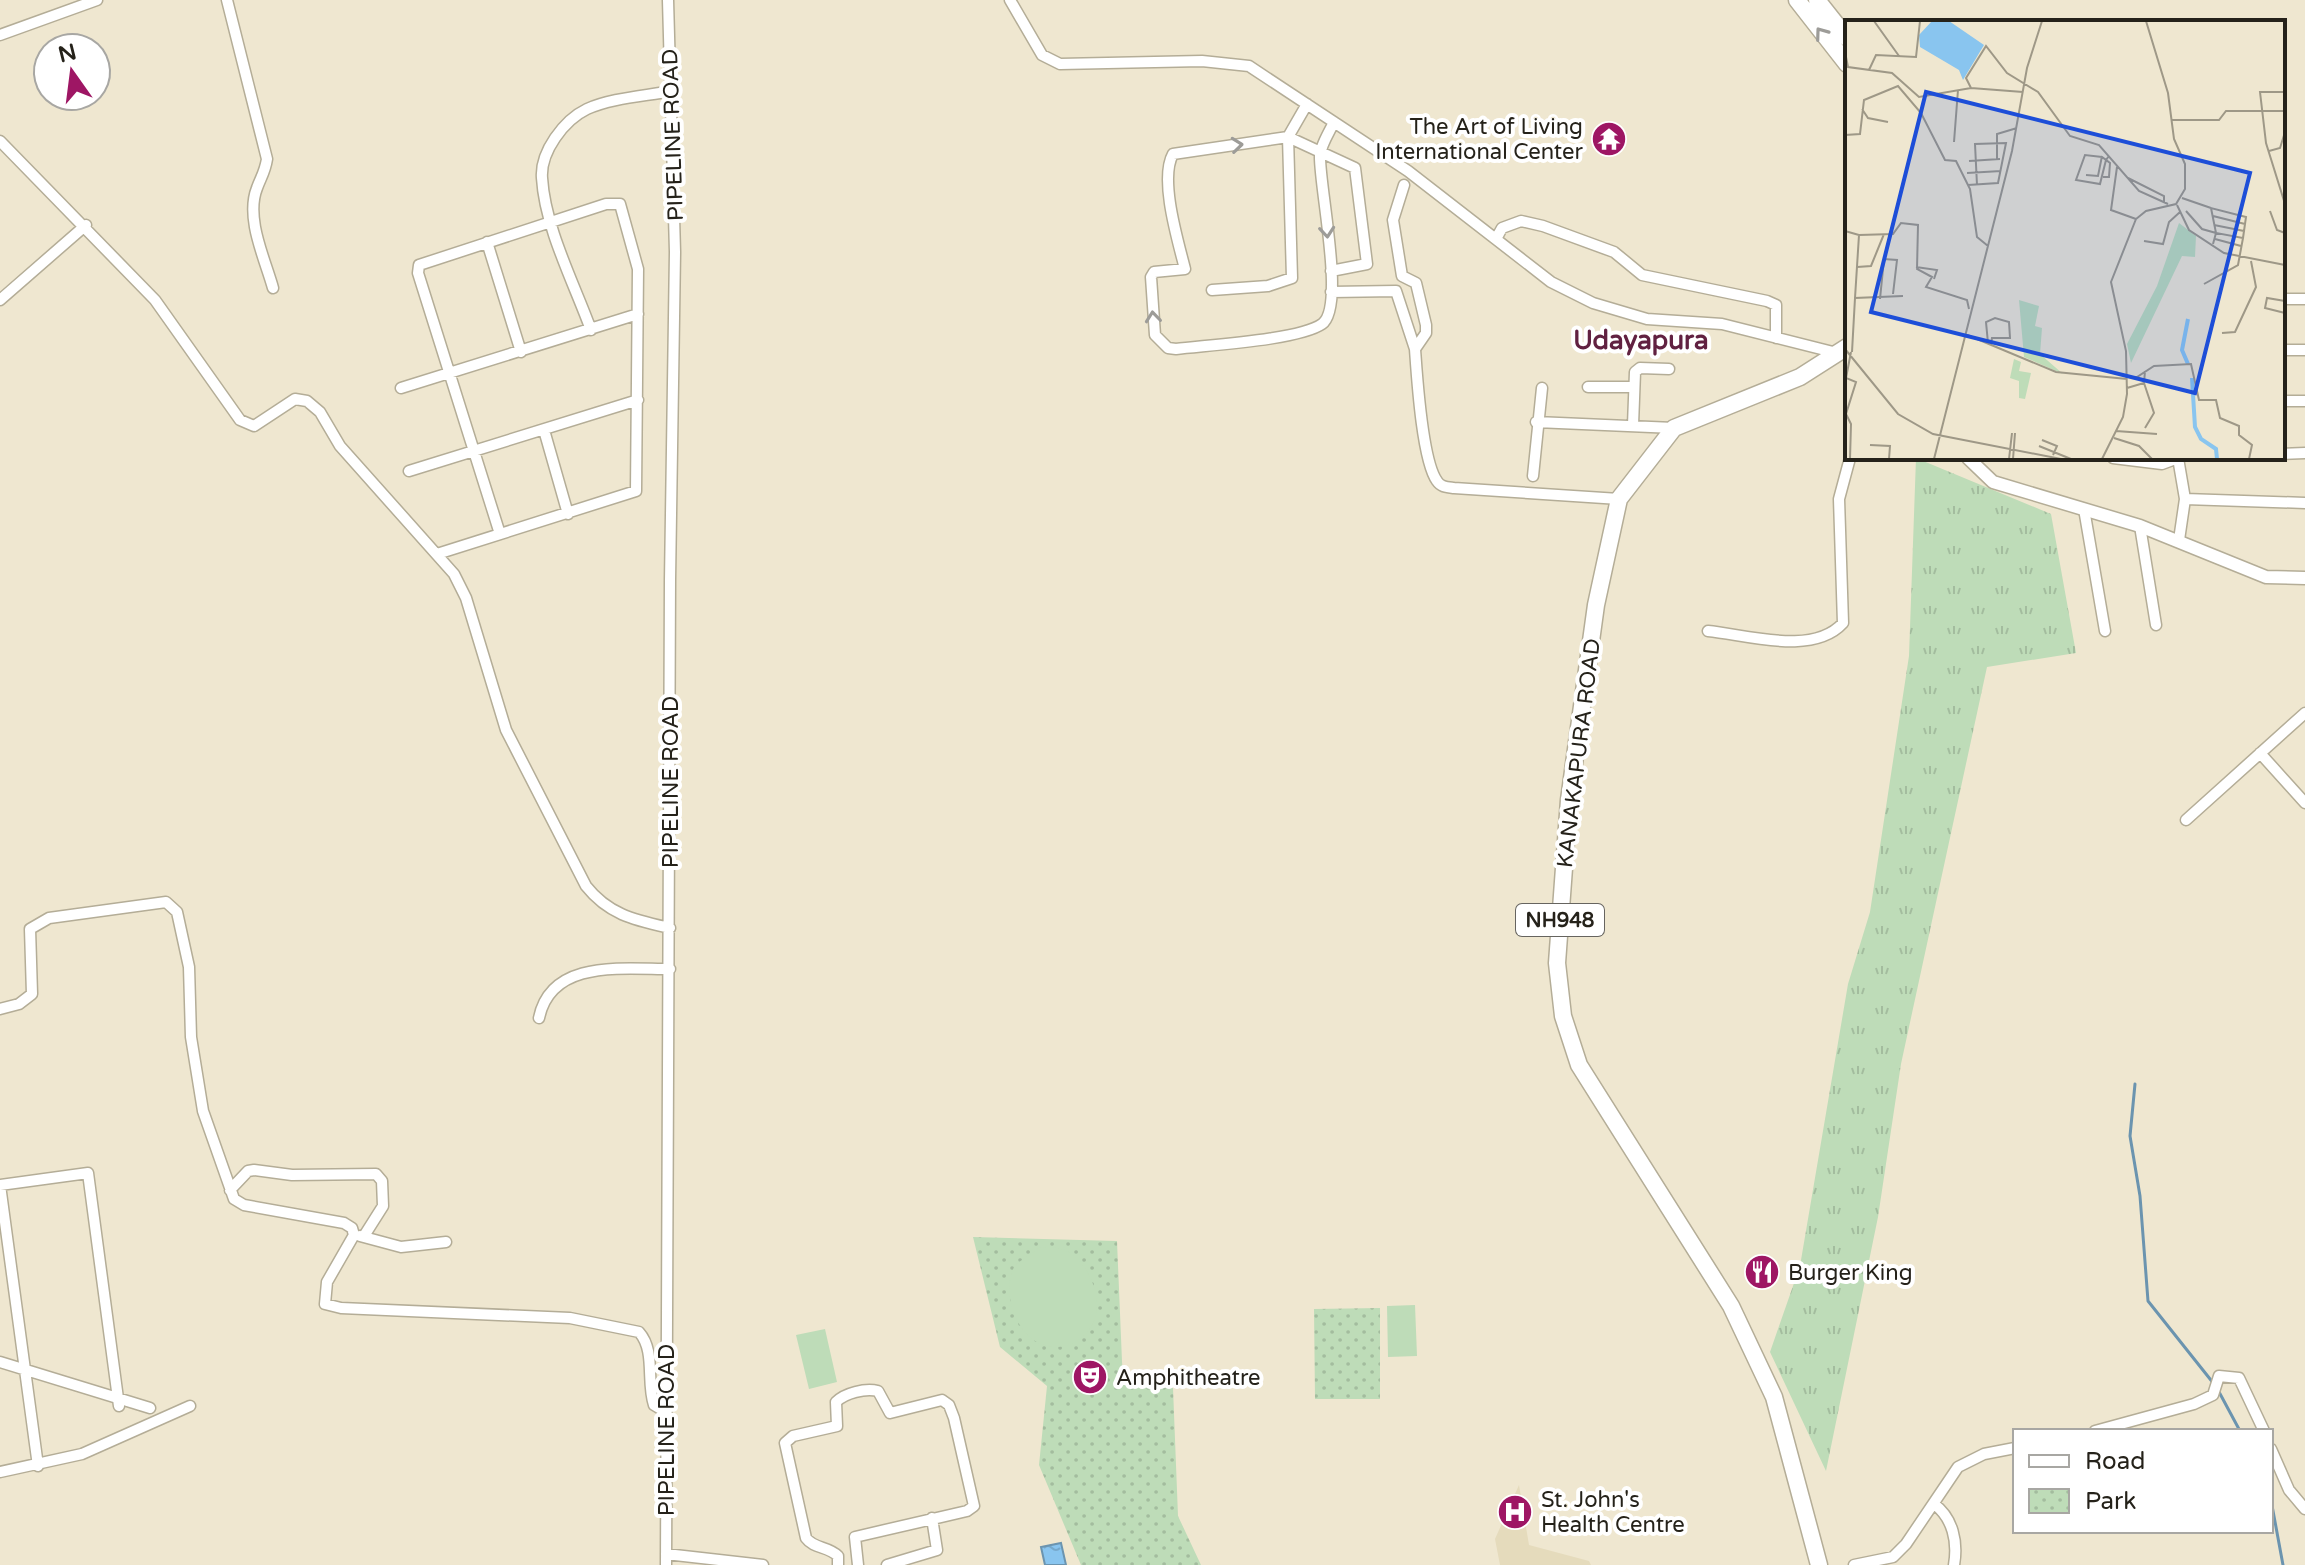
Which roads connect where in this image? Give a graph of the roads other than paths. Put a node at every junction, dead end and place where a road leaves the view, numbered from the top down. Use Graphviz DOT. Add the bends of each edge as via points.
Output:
graph roads {
  1 [pos="97,0"];
  2 [pos="227,0"];
  3 [pos="668,0"];
  4 [pos="1010,0"];
  5 [pos="1797,0"];
  6 [pos="1817,0"];
  7 [pos="0,35"];
  8 [pos="1845,35"];
  9 [pos="1845,61"];
  10 [pos="671,91"];
  11 [pos="1307,104"];
  12 [pos="1334,122"];
  13 [pos="1288,137"];
  14 [pos="0,141"];
  15 [pos="1320,155"];
  16 [pos="1404,185"];
  17 [pos="552,222"];
  18 [pos="86,225"];
  19 [pos="1496,239"];
  20 [pos="487,242"];
  21 [pos="1331,271"];
  22 [pos="273,288"];
  23 [pos="1212,290"];
  24 [pos="1331,292"];
  25 [pos="0,300"];
  26 [pos="638,314"];
  27 [pos="591,330"];
  28 [pos="1776,338"];
  29 [pos="1415,349"];
  30 [pos="1843,350"];
  31 [pos="521,352"];
  32 [pos="1669,369"];
  33 [pos="450,375"];
  34 [pos="1588,387"];
  35 [pos="1634,387"];
  36 [pos="401,388"];
  37 [pos="1542,388"];
  38 [pos="638,400"];
  39 [pos="1536,422"];
  40 [pos="1633,425"];
  41 [pos="1674,428"];
  42 [pos="544,430"];
  43 [pos="476,452"];
  44 [pos="2305,453"];
  45 [pos="2285,454"];
  46 [pos="1849,460"];
  47 [pos="1970,460"];
  48 [pos="2129,460"];
  49 [pos="2173,460"];
  50 [pos="2178,460"];
  51 [pos="409,471"];
  52 [pos="1533,476"];
  53 [pos="1619,499"];
  54 [pos="2185,499"];
  55 [pos="2305,503"];
  56 [pos="2084,509"];
  57 [pos="568,514"];
  58 [pos="2140,526"];
  59 [pos="500,534"];
  60 [pos="2179,540"];
  61 [pos="437,554"];
  62 [pos="2305,578"];
  63 [pos="2156,625"];
  64 [pos="1708,631"];
  65 [pos="2105,631"];
  66 [pos="2305,713"];
  67 [pos="2260,753"];
  68 [pos="2305,803"];
  69 [pos="2186,820"];
  70 [pos="670,928"];
  71 [pos="670,969"];
  72 [pos="0,1009"];
  73 [pos="539,1018"];
  74 [pos="230,1190"];
  75 [pos="359,1235"];
  76 [pos="446,1242"];
  77 [pos="0,1362"];
  78 [pos="25,1370"];
  79 [pos="119,1402"];
  80 [pos="190,1406"];
  81 [pos="150,1408"];
  82 [pos="664,1411"];
  83 [pos="2102,1429"];
  84 [pos="2263,1429"];
  85 [pos="2013,1448"];
  86 [pos="2273,1454"];
  87 [pos="38,1466"];
  88 [pos="0,1472"];
  89 [pos="1934,1504"];
  90 [pos="2305,1509"];
  91 [pos="932,1518"];
  92 [pos="666,1560"];
  93 [pos="710,1563"];
  94 [pos="861,1564"];
  95 [pos="763,1565"];
  96 [pos="838,1565"];
  97 [pos="887,1565"];
  98 [pos="1819,1565"];
  99 [pos="1854,1565"];
  100 [pos="1954,1565"];
  1 -- 7 [label="street"];
  2 -- 22 [label="street" via="267,159 256,189 254,223"];
  3 -- 10 [label="street, PIPELINE ROAD"];
  4 -- 11 [label="street" via="1042,55 1060,64 1202,61 1249,66"];
  9 -- 5 [label="highway, one-way"];
  6 -- 8 [label="highway"];
  10 -- 17 [label="street" via="589,108 571,118 544,159 542,178"];
  10 -- 70 [label="street, PIPELINE ROAD" via="675,252"];
  11 -- 12 [label="street"];
  11 -- 13 [label="street"];
  12 -- 15 [label="street"];
  12 -- 19 [label="street"];
  13 -- 15 [label="street"];
  13 -- 23 [label="street" via="1292,278 1268,286"];
  24 -- 13 [label="street, one-way" via="1330,315 1298,333 1176,349 1155,335 1151,277 1154,272 1185,269 1170,196 1168,163 1173,154"];
  14 -- 18 [label="street"];
  15 -- 21 [label="street, one-way"];
  15 -- 21 [label="street" via="1355,168 1369,256 1363,266"];
  16 -- 29 [label="street" via="1393,220 1402,276 1416,283 1426,325"];
  17 -- 20 [label="street"];
  17 -- 26 [label="street" via="620,204 638,269"];
  17 -- 27 [label="street"];
  18 -- 25 [label="street"];
  18 -- 61 [label="street" via="178,328 240,420 254,426 295,399 307,401"];
  19 -- 28 [label="street" via="1551,282 1593,303 1647,319 1722,324"];
  19 -- 28 [label="street" via="1502,228 1521,221 1614,252 1642,275 1767,301 1778,310"];
  20 -- 31 [label="street"];
  20 -- 33 [label="street" via="419,265"];
  21 -- 24 [label="street"];
  24 -- 29 [label="street" via="1396,291"];
  26 -- 27 [label="street"];
  26 -- 38 [label="street"];
  27 -- 31 [label="street"];
  28 -- 30 [label="street"];
  29 -- 53 [label="street" via="1429,461 1441,486"];
  30 -- 41 [label="highway" via="1800,377"];
  31 -- 33 [label="street"];
  32 -- 35 [label="street" via="1640,368"];
  33 -- 36 [label="street"];
  33 -- 43 [label="street"];
  34 -- 35 [label="street"];
  35 -- 40 [label="street"];
  37 -- 39 [label="street"];
  38 -- 42 [label="street"];
  38 -- 57 [label="street" via="636,491"];
  39 -- 40 [label="street"];
  39 -- 52 [label="street"];
  40 -- 41 [label="street"];
  41 -- 53 [label="highway, KANAKAPURA ROAD / NH948"];
  42 -- 43 [label="street"];
  42 -- 57 [label="street"];
  43 -- 51 [label="street"];
  43 -- 59 [label="street"];
  44 -- 45 [label="street"];
  46 -- 64 [label="street" via="1839,499 1843,623 1816,641"];
  47 -- 56 [label="street" via="1993,482"];
  48 -- 49 [label="street"];
  50 -- 54 [label="street"];
  53 -- 98 [label="highway, KANAKAPURA ROAD / NH948" via="1596,605 1569,800 1557,963 1563,1016 1579,1065 1731,1306 1758,1359 1774,1397"];
  54 -- 55 [label="street"];
  54 -- 60 [label="street"];
  56 -- 58 [label="street"];
  56 -- 65 [label="street"];
  57 -- 59 [label="street"];
  58 -- 60 [label="street"];
  58 -- 63 [label="street"];
  59 -- 61 [label="street"];
  60 -- 62 [label="street" via="2266,577"];
  61 -- 70 [label="street" via="466,598 506,730 586,886 619,916"];
  66 -- 67 [label="street"];
  67 -- 68 [label="street"];
  67 -- 69 [label="street"];
  70 -- 71 [label="street, PIPELINE ROAD"];
  71 -- 73 [label="street" via="607,969 568,978 549,990"];
  71 -- 82 [label="street, PIPELINE ROAD"];
  72 -- 74 [label="street" via="32,994 30,929 49,918 166,902 177,912 189,967 191,1037 203,1111"];
  74 -- 75 [label="street" via="244,1205 344,1223"];
  74 -- 75 [label="street" via="254,1170 376,1174 382,1181 383,1206"];
  75 -- 76 [label="street" via="401,1247"];
  75 -- 82 [label="street" via="327,1282 325,1304 570,1318 639,1332 647,1340 649,1390 654,1405"];
  77 -- 78 [label="street"];
  78 -- 79 [label="street"];
  78 -- 79 [label="street" via="0,1185 88,1173"];
  78 -- 87 [label="street"];
  79 -- 81 [label="street"];
  80 -- 87 [label="street" via="82,1454"];
  82 -- 92 [label="street, PIPELINE ROAD"];
  83 -- 84 [label="street" via="2194,1404 2213,1395 2224,1374 2239,1378"];
  85 -- 89 [label="street" via="1958,1467"];
  86 -- 90 [label="street" via="2289,1490"];
  87 -- 88 [label="street"];
  89 -- 99 [label="street" via="1893,1557"];
  89 -- 100 [label="street" via="1947,1513"];
  91 -- 94 [label="street" via="855,1537"];
  91 -- 96 [label="street" via="974,1506 949,1405 942,1400 890,1413 878,1391 841,1396 836,1402 837,1426 793,1436 784,1452 806,1538 811,1545 833,1551"];
  91 -- 97 [label="street" via="937,1550"];
  92 -- 93 [label="street"];
  93 -- 95 [label="street" via="717,1558"];
}
